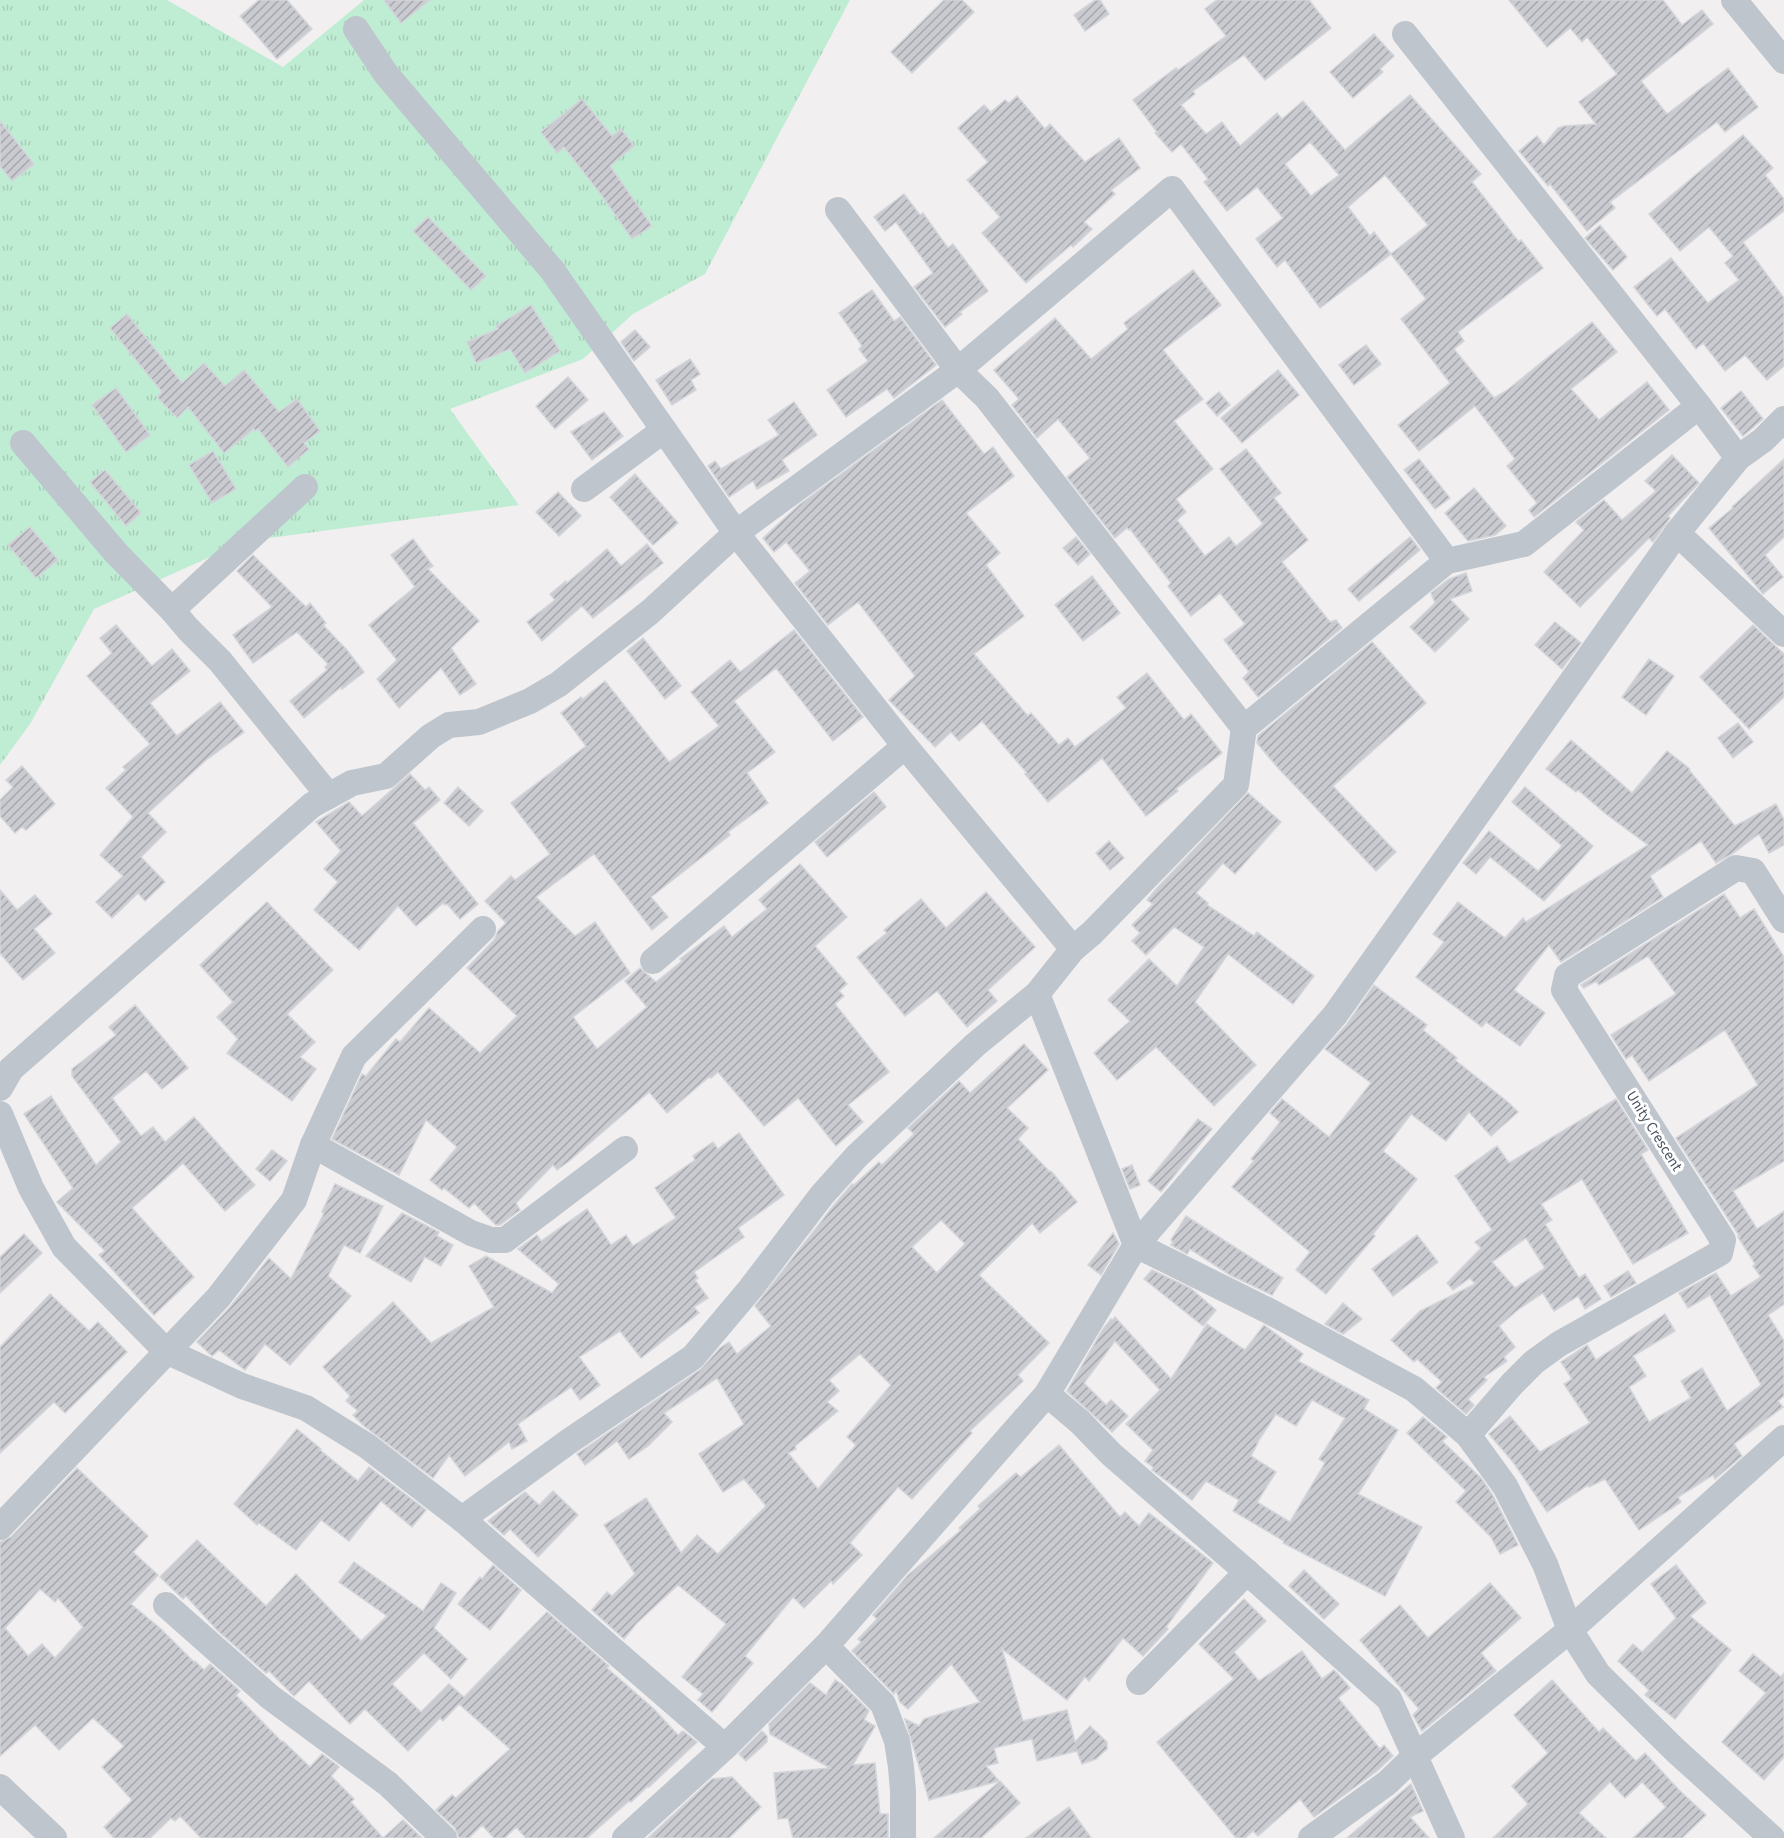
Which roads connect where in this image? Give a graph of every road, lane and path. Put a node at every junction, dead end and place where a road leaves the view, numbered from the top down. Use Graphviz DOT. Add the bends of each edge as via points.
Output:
graph roads {
  1 [pos="1750,6"];
  2 [pos="356,29"];
  3 [pos="1405,34"];
  4 [pos="1784,62"];
  5 [pos="838,210"];
  6 [pos="958,370"];
  7 [pos="1699,406"];
  8 [pos="1784,419"];
  9 [pos="664,430"];
  10 [pos="23,443"];
  11 [pos="1738,458"];
  12 [pos="305,487"];
  13 [pos="584,489"];
  14 [pos="736,532"];
  15 [pos="1677,533"];
  16 [pos="1447,561"];
  17 [pos="172,610"];
  18 [pos="1784,634"];
  19 [pos="1244,728"];
  20 [pos="905,746"];
  21 [pos="328,796"];
  22 [pos="1784,920"];
  23 [pos="483,929"];
  24 [pos="1073,949"];
  25 [pos="653,961"];
  26 [pos="1037,994"];
  27 [pos="0,1088"];
  28 [pos="0,1114"];
  29 [pos="313,1145"];
  30 [pos="625,1149"];
  31 [pos="1136,1245"];
  32 [pos="166,1351"];
  33 [pos="1047,1394"];
  34 [pos="1468,1435"];
  35 [pos="1784,1438"];
  36 [pos="462,1519"];
  37 [pos="0,1527"];
  38 [pos="1247,1572"];
  39 [pos="166,1605"];
  40 [pos="1570,1630"];
  41 [pos="826,1647"];
  42 [pos="1139,1682"];
  43 [pos="725,1747"];
  44 [pos="1414,1757"];
  45 [pos="0,1787"];
  46 [pos="54,1838"];
  47 [pos="444,1838"];
  48 [pos="625,1838"];
  49 [pos="903,1838"];
  50 [pos="1311,1838"];
  51 [pos="1452,1838"];
  52 [pos="1772,1838"];
  1 -- 4 [label="street"];
  2 -- 9 [label="street" via="386,74 552,270"];
  3 -- 7 [label="street"];
  5 -- 6 [label="street"];
  6 -- 14 [label="street"];
  6 -- 16 [label="street" via="1172,189"];
  6 -- 19 [label="street" via="987,398"];
  7 -- 11 [label="street"];
  7 -- 16 [label="street" via="1524,544"];
  8 -- 11 [label="street"];
  9 -- 13 [label="street"];
  9 -- 14 [label="street"];
  10 -- 17 [label="street" via="116,553"];
  11 -- 15 [label="street"];
  12 -- 17 [label="street"];
  14 -- 20 [label="street"];
  14 -- 21 [label="street" via="650,612 559,684 479,722 449,726 431,736 386,776 352,783"];
  15 -- 18 [label="street"];
  15 -- 31 [label="street" via="1335,1015"];
  16 -- 19 [label="street"];
  17 -- 21 [label="street" via="220,661"];
  19 -- 24 [label="street" via="1236,785"];
  20 -- 24 [label="street"];
  20 -- 25 [label="street"];
  21 -- 27 [label="street" via="312,805 11,1069"];
  22 -- 34 [label="street, Unity Crescent" via="1753,871 1737,868 1567,976 1564,990 1723,1240 1720,1253 1534,1362"];
  23 -- 29 [label="street" via="354,1056"];
  24 -- 26 [label="street"];
  26 -- 31 [label="street"];
  26 -- 36 [label="street" via="975,1045 857,1156 693,1357"];
  28 -- 32 [label="street" via="31,1188 64,1247"];
  29 -- 30 [label="street" via="471,1233 491,1240 505,1240"];
  29 -- 32 [label="street" via="294,1200 218,1298"];
  31 -- 33 [label="street"];
  31 -- 34 [label="street" via="1414,1389"];
  32 -- 36 [label="street" via="242,1386 306,1408 367,1446"];
  32 -- 37 [label="street"];
  33 -- 38 [label="street"];
  33 -- 41 [label="street"];
  34 -- 40 [label="street" via="1505,1486 1545,1564"];
  35 -- 40 [label="street"];
  36 -- 43 [label="street"];
  38 -- 42 [label="street"];
  38 -- 44 [label="street" via="1389,1699"];
  39 -- 47 [label="street" via="270,1697 388,1784"];
  40 -- 44 [label="street"];
  40 -- 52 [label="street" via="1598,1674"];
  41 -- 43 [label="street"];
  41 -- 49 [label="street" via="883,1704 897,1741 901,1767"];
  43 -- 48 [label="street"];
  44 -- 50 [label="street" via="1387,1783"];
  44 -- 51 [label="street"];
  45 -- 46 [label="street"];
}
